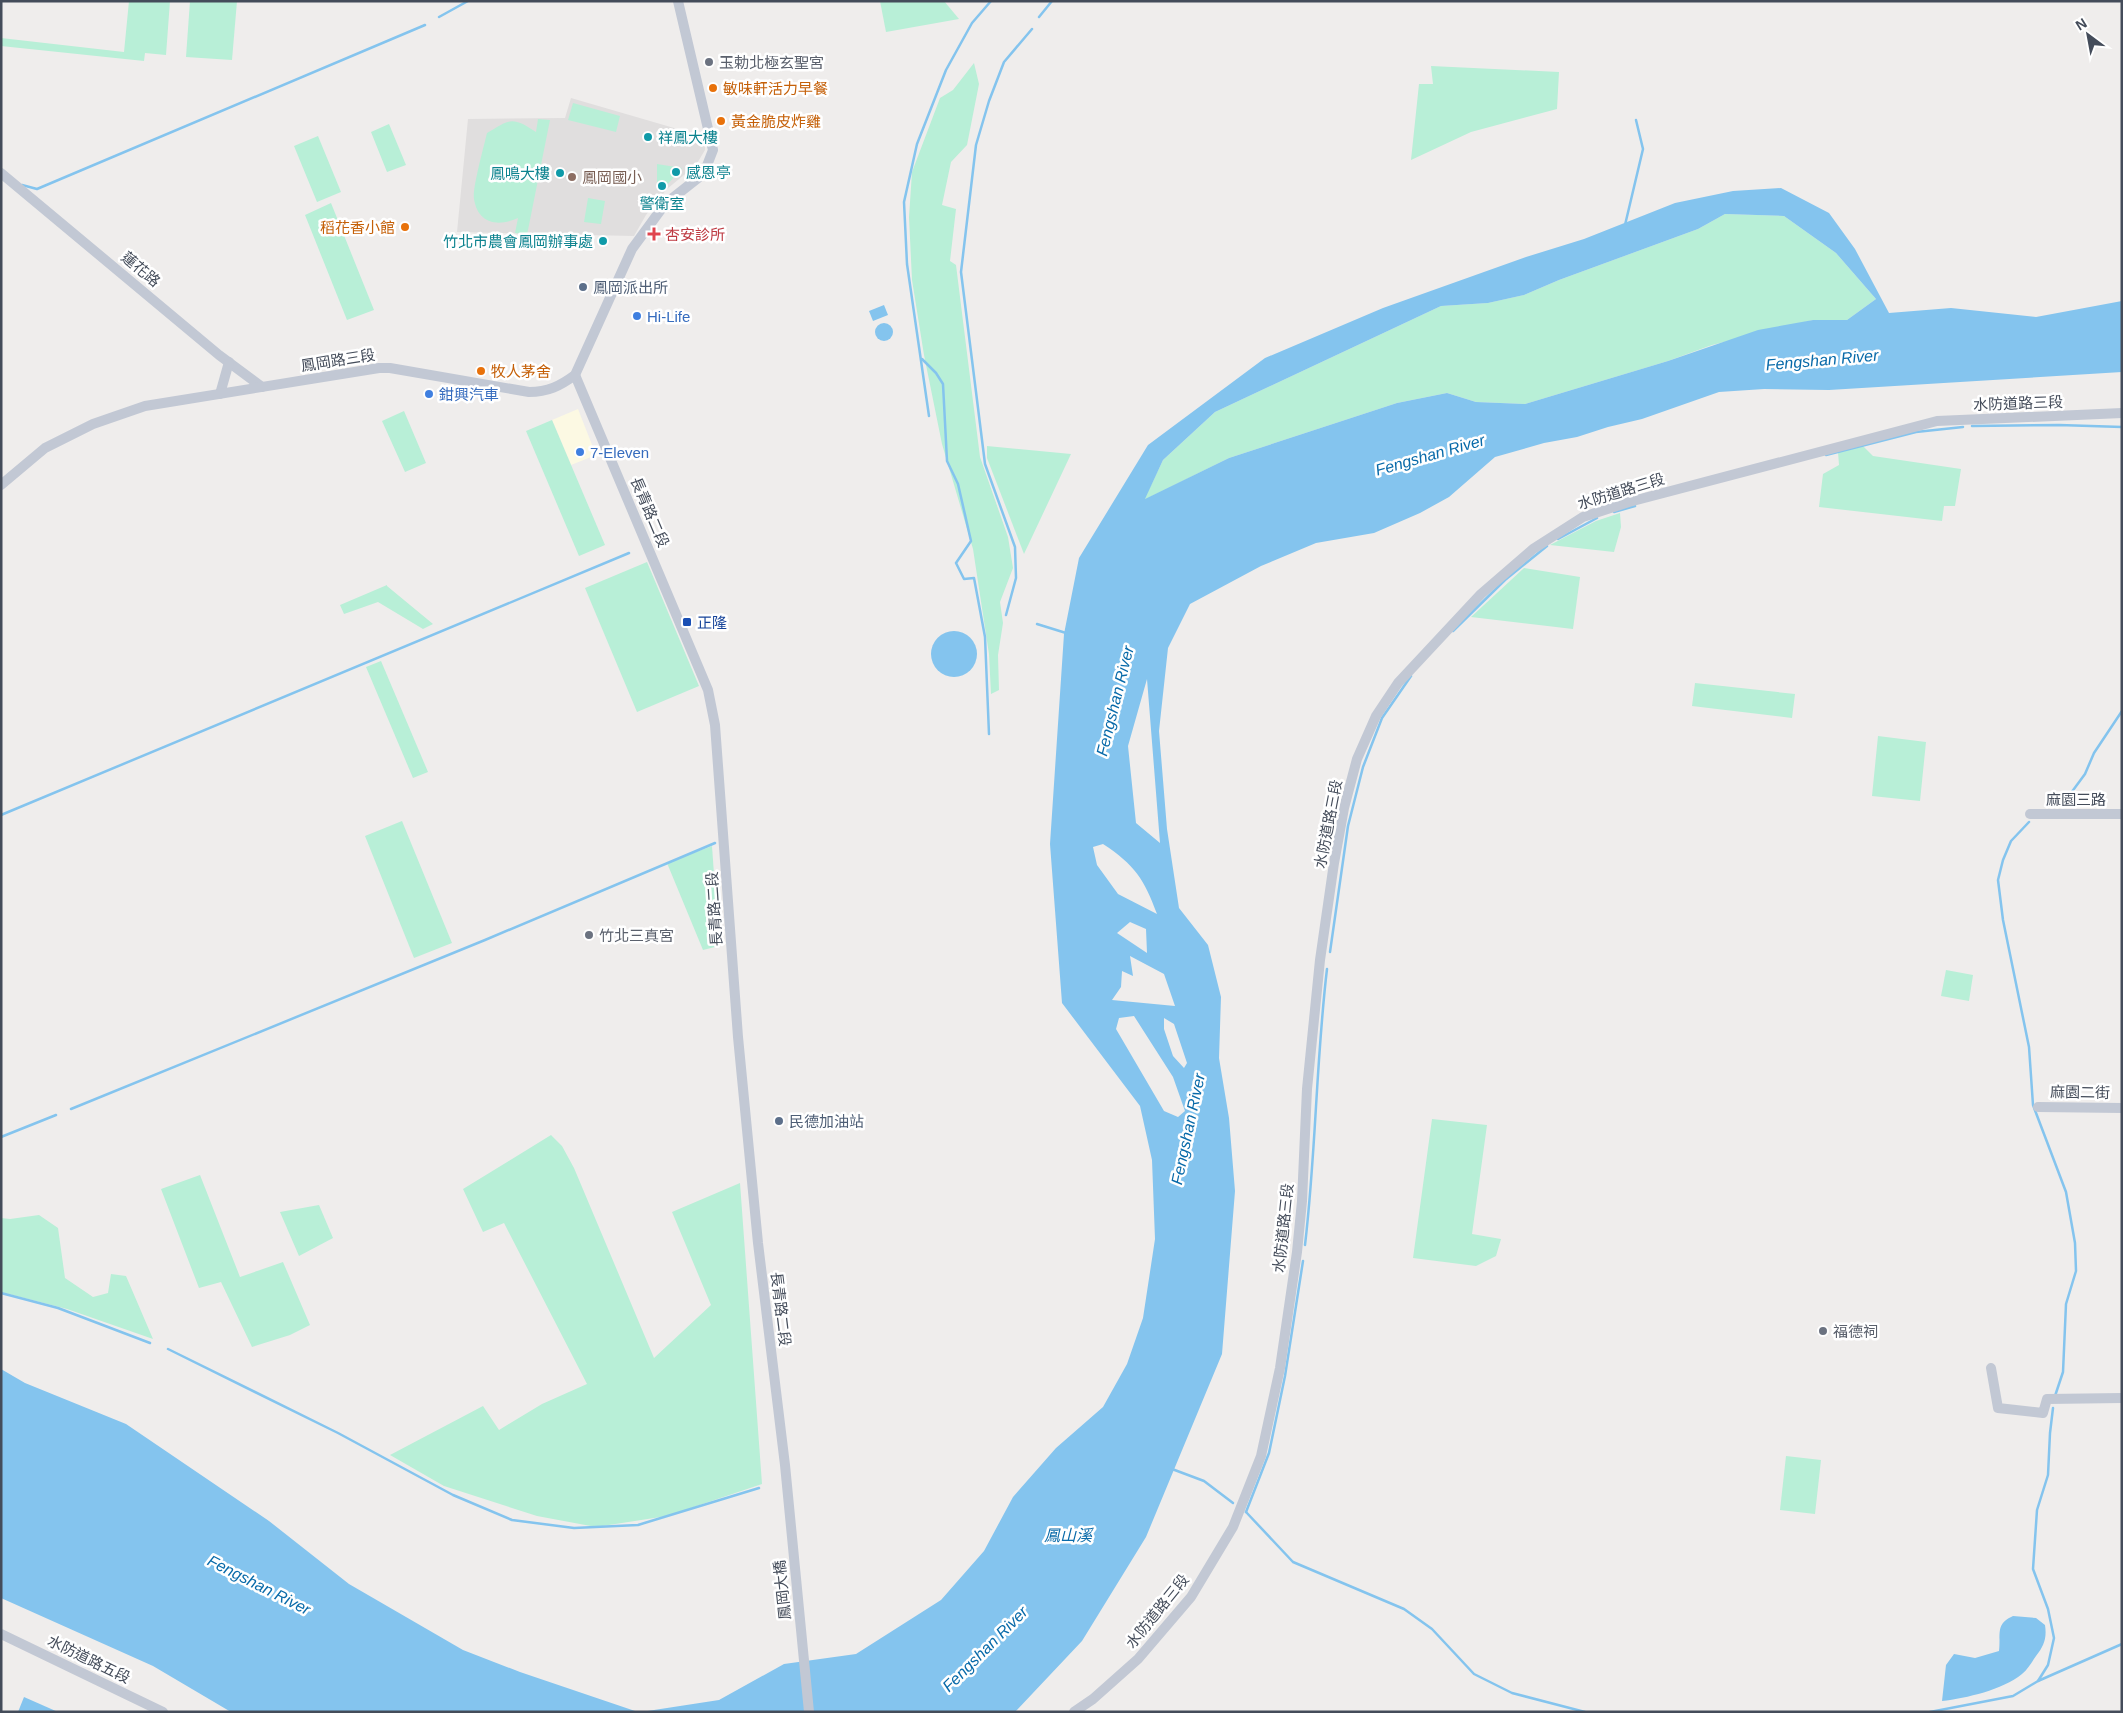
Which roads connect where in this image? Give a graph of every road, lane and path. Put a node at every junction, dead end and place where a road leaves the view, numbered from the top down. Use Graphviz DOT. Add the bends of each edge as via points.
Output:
graph roads {
  1 [pos="678,1"];
  2 [pos="1,174"];
  3 [pos="229,362"];
  4 [pos="575,375"];
  5 [pos="262,387"];
  6 [pos="220,394"];
  7 [pos="2122,413"];
  8 [pos="1,485"];
  9 [pos="2030,814"];
  10 [pos="2122,814"];
  11 [pos="2038,1106"];
  12 [pos="2122,1108"];
  13 [pos="1991,1368"];
  14 [pos="2122,1398"];
  15 [pos="785,1465"];
  16 [pos="1,1634"];
  17 [pos="163,1712"];
  18 [pos="809,1712"];
  19 [pos="1074,1712"];
  1 -- 4 [label="street" via="713,150 698,178 665,204 632,249"];
  2 -- 3 [label="street, 蓮花路"];
  3 -- 5 [label="street, 蓮花路"];
  3 -- 6 [label="street"];
  4 -- 5 [label="street, 鳳岡路三段" via="560,387 542,392 390,368"];
  4 -- 15 [label="street, 長青路二段" via="708,690 715,725 738,1036 758,1243"];
  5 -- 6 [label="street, 鳳岡路三段"];
  6 -- 8 [label="street, 鳳岡路三段" via="145,406 93,424 45,448"];
  7 -- 19 [label="street, 水防道路三段" via="1937,421 1583,517 1533,549 1481,594 1398,683 1376,716 1357,759 1344,808 1320,960 1307,1089 1297,1252 1280,1368 1261,1456 1233,1527 1191,1597 1138,1659"];
  9 -- 10 [label="street, 麻園三路"];
  11 -- 12 [label="street, 麻園二街"];
  13 -- 14 [label="street" via="1998,1408 2043,1413 2047,1398"];
  15 -- 18 [label="street, 鳳岡大橋"];
  16 -- 17 [label="street, 水防道路五段"];
}
